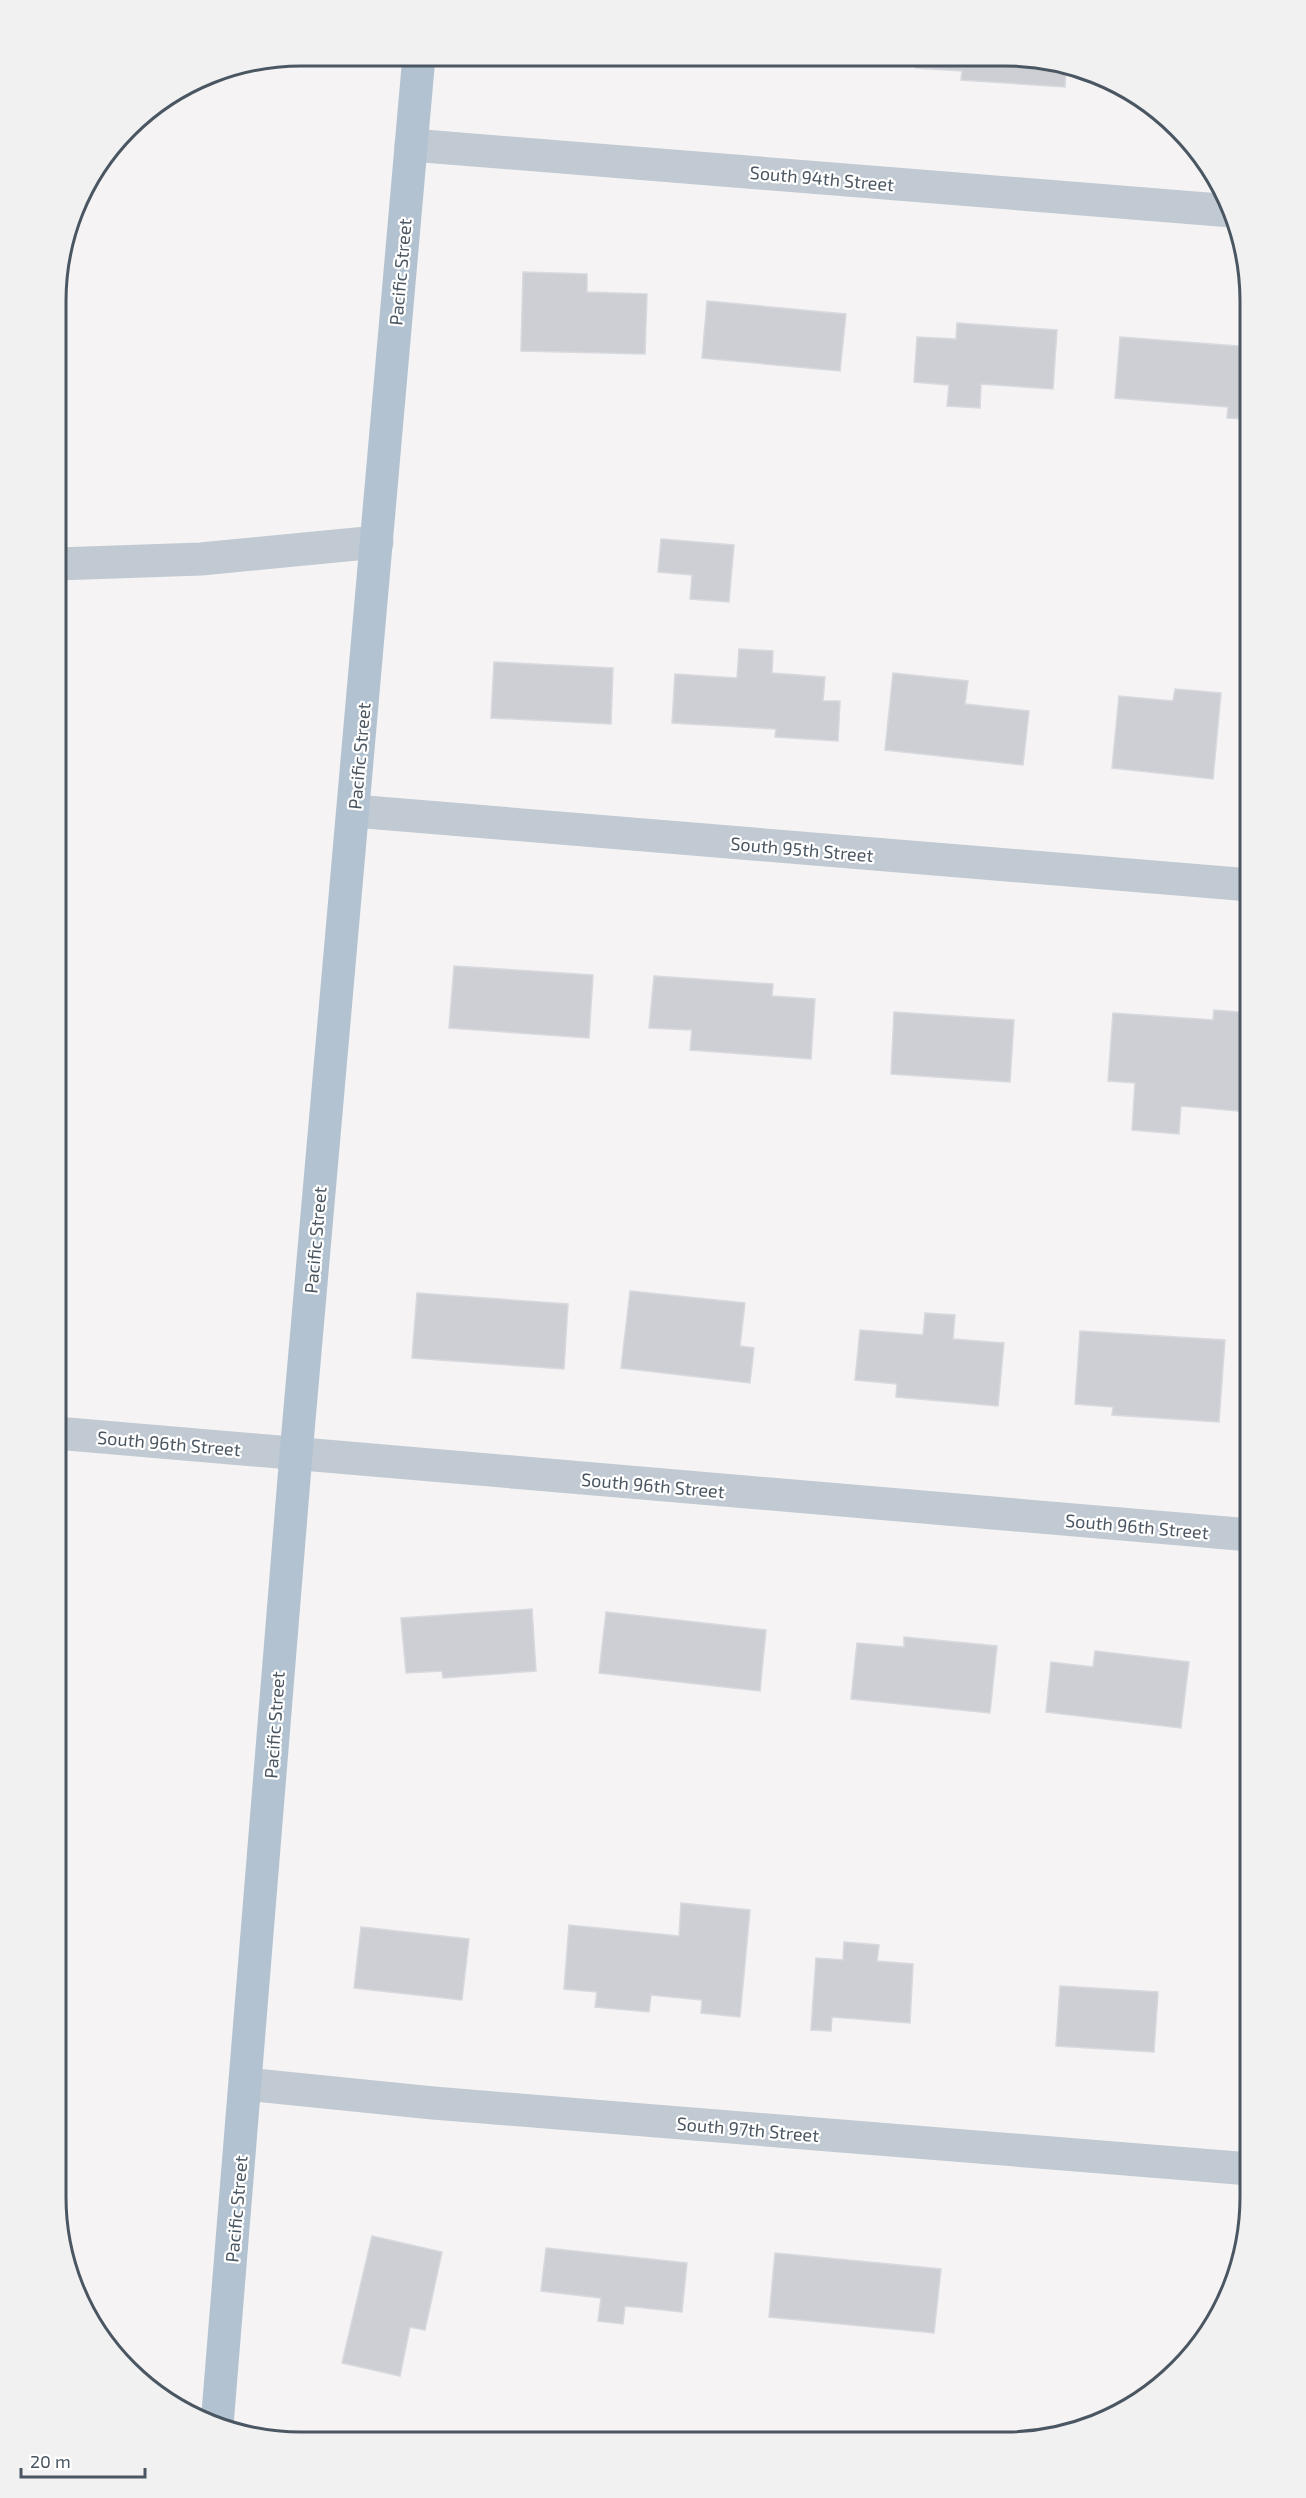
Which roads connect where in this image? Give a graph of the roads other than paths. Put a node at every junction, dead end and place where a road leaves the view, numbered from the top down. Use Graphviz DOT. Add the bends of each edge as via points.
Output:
graph roads {
  1 [pos="418,66"];
  2 [pos="411,145"];
  3 [pos="1222,211"];
  4 [pos="377,542"];
  5 [pos="66,564"];
  6 [pos="354,811"];
  7 [pos="1240,884"];
  8 [pos="66,1434"];
  9 [pos="296,1454"];
  10 [pos="1240,1534"];
  11 [pos="246,2084"];
  12 [pos="1240,2168"];
  13 [pos="218,2417"];
  1 -- 2 [label="main road, Pacific Street"];
  2 -- 3 [label="street, South 94th Street"];
  2 -- 4 [label="main road, Pacific Street"];
  4 -- 5 [label="street" via="201,559"];
  4 -- 6 [label="main road, Pacific Street"];
  6 -- 7 [label="street, South 95th Street"];
  6 -- 9 [label="main road, Pacific Street"];
  8 -- 9 [label="street, South 96th Street"];
  9 -- 10 [label="street, South 96th Street"];
  9 -- 11 [label="main road, Pacific Street"];
  11 -- 12 [label="street, South 97th Street" via="445,2104"];
  11 -- 13 [label="main road, Pacific Street"];
}
